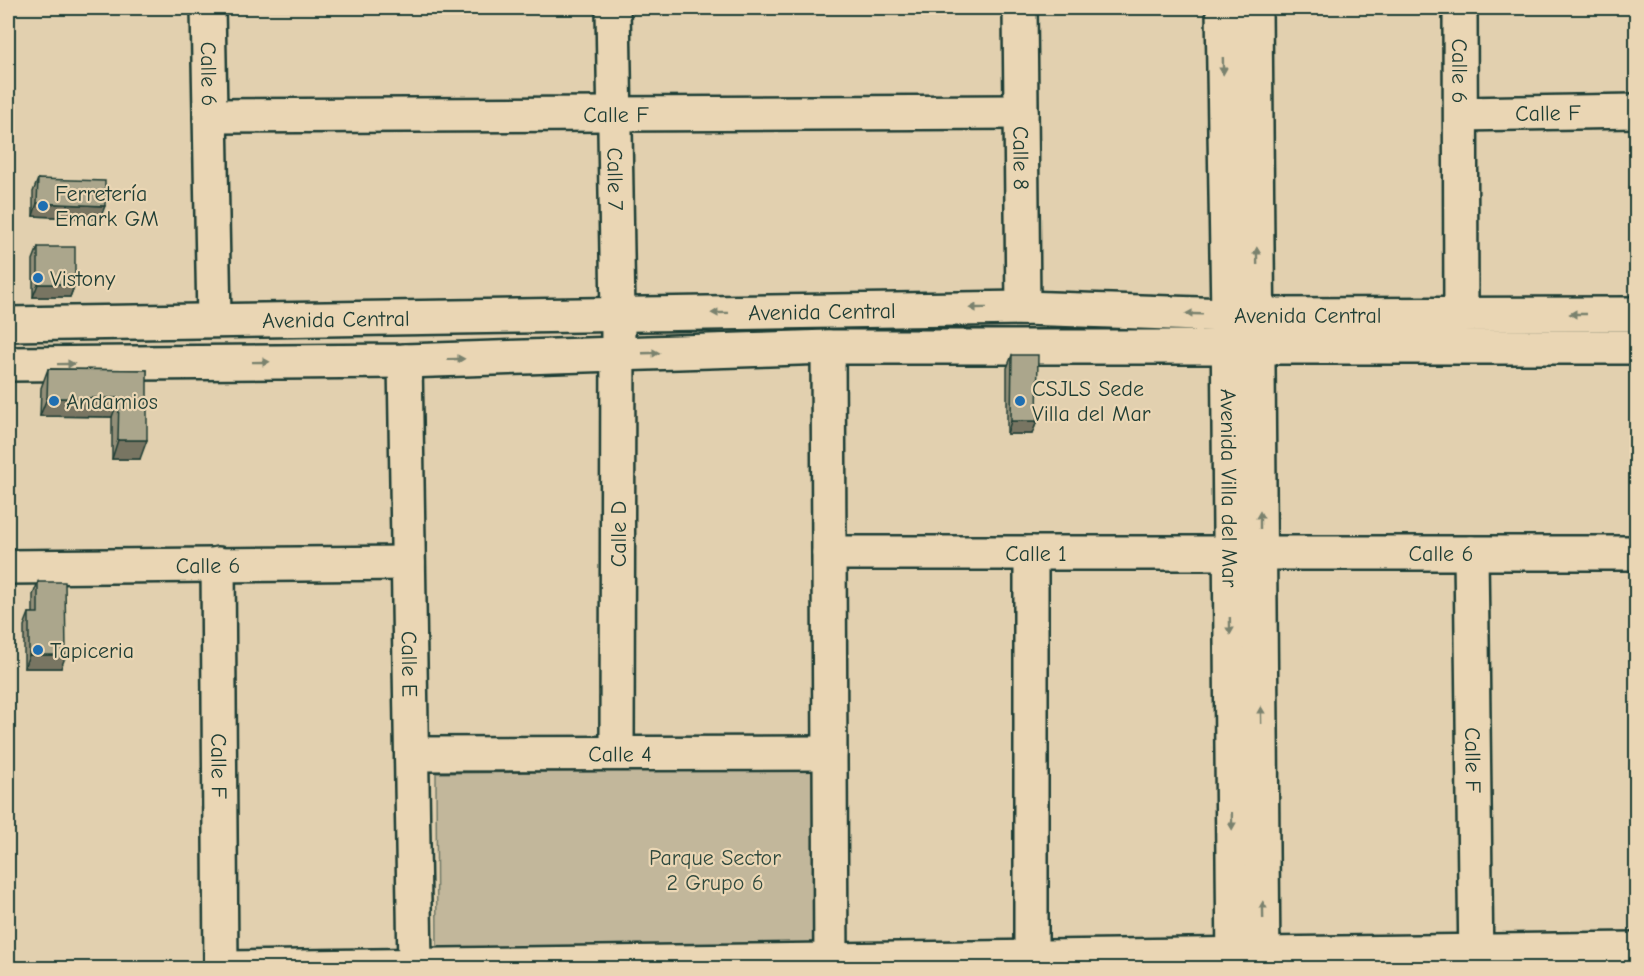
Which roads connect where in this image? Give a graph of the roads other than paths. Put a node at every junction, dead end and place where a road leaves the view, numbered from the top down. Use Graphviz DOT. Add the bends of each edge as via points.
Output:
graph roads {
  1 [pos="208,8"];
  2 [pos="613,8"];
  3 [pos="1020,8"];
  4 [pos="1222,8"];
  5 [pos="1255,8"];
  6 [pos="1460,8"];
  7 [pos="1636,111"];
  8 [pos="1021,112"];
  9 [pos="615,114"];
  10 [pos="1461,114"];
  11 [pos="210,116"];
  12 [pos="1023,308"];
  13 [pos="1636,314"];
  14 [pos="618,315"];
  15 [pos="1461,315"];
  16 [pos="214,320"];
  17 [pos="8,324"];
  18 [pos="1243,331"];
  19 [pos="1636,346"];
  20 [pos="828,347"];
  21 [pos="618,354"];
  22 [pos="405,361"];
  23 [pos="8,364"];
  24 [pos="1636,552"];
  25 [pos="829,553"];
  26 [pos="1031,553"];
  27 [pos="1245,553"];
  28 [pos="1471,553"];
  29 [pos="408,563"];
  30 [pos="218,564"];
  31 [pos="8,567"];
  32 [pos="617,753"];
  33 [pos="830,753"];
  34 [pos="412,754"];
  35 [pos="1636,949"];
  36 [pos="1476,960"];
  37 [pos="1248,961"];
  38 [pos="1031,963"];
  39 [pos="831,964"];
  40 [pos="416,966"];
  41 [pos="628,966"];
  42 [pos="221,969"];
  43 [pos="227,969"];
  1 -- 11 [label="street, Calle 6"];
  2 -- 9 [label="street, Calle 7"];
  3 -- 8 [label="street, Calle 8"];
  4 -- 18 [label="street, Avenida Villa del Mar, one-way"];
  18 -- 5 [label="street, Avenida Villa del Mar, one-way"];
  6 -- 10 [label="street, Calle 6"];
  7 -- 10 [label="street, Calle F"];
  8 -- 9 [label="street, Calle F"];
  8 -- 12 [label="street, Calle 8"];
  9 -- 11 [label="street, Calle F"];
  9 -- 14 [label="street, Calle 7"];
  10 -- 15 [label="street, Calle 6"];
  11 -- 16 [label="street, Calle 6"];
  12 -- 14 [label="street, Avenida Central, one-way"];
  18 -- 12 [label="street, Avenida Central, one-way"];
  13 -- 15 [label="street, Avenida Central, one-way"];
  14 -- 16 [label="street, Avenida Central"];
  14 -- 21 [label="street, Calle D"];
  15 -- 18 [label="street, Avenida Central"];
  16 -- 17 [label="street, Avenida Central"];
  18 -- 19 [label="street, Avenida Central"];
  18 -- 20 [label="street, Avenida Central"];
  18 -- 27 [label="street, Avenida Villa del Mar"];
  21 -- 20 [label="street, Avenida Central, one-way"];
  20 -- 25 [label="street"];
  22 -- 21 [label="street, Avenida Central, one-way"];
  21 -- 32 [label="street, Calle D"];
  23 -- 22 [label="street, Avenida Central, one-way"];
  22 -- 29 [label="street, Calle E"];
  24 -- 28 [label="street, Calle 6"];
  25 -- 26 [label="street, Calle 1"];
  25 -- 33 [label="street"];
  26 -- 27 [label="street, Calle 1"];
  26 -- 38 [label="street"];
  27 -- 28 [label="street, Calle 6"];
  27 -- 37 [label="street, Avenida Villa del Mar"];
  28 -- 36 [label="street, Calle F"];
  29 -- 30 [label="street, Calle 6"];
  29 -- 34 [label="street, Calle E"];
  30 -- 31 [label="street, Calle 6"];
  30 -- 42 [label="street, Calle F"];
  32 -- 33 [label="street, Calle 4"];
  32 -- 34 [label="street, Calle 4"];
  33 -- 39 [label="street"];
  34 -- 40 [label="street, Calle E"];
  35 -- 36 [label="street"];
  36 -- 37 [label="street"];
  37 -- 38 [label="street"];
  38 -- 39 [label="street"];
  39 -- 41 [label="street"];
  40 -- 41 [label="street"];
  40 -- 43 [label="street"];
}
